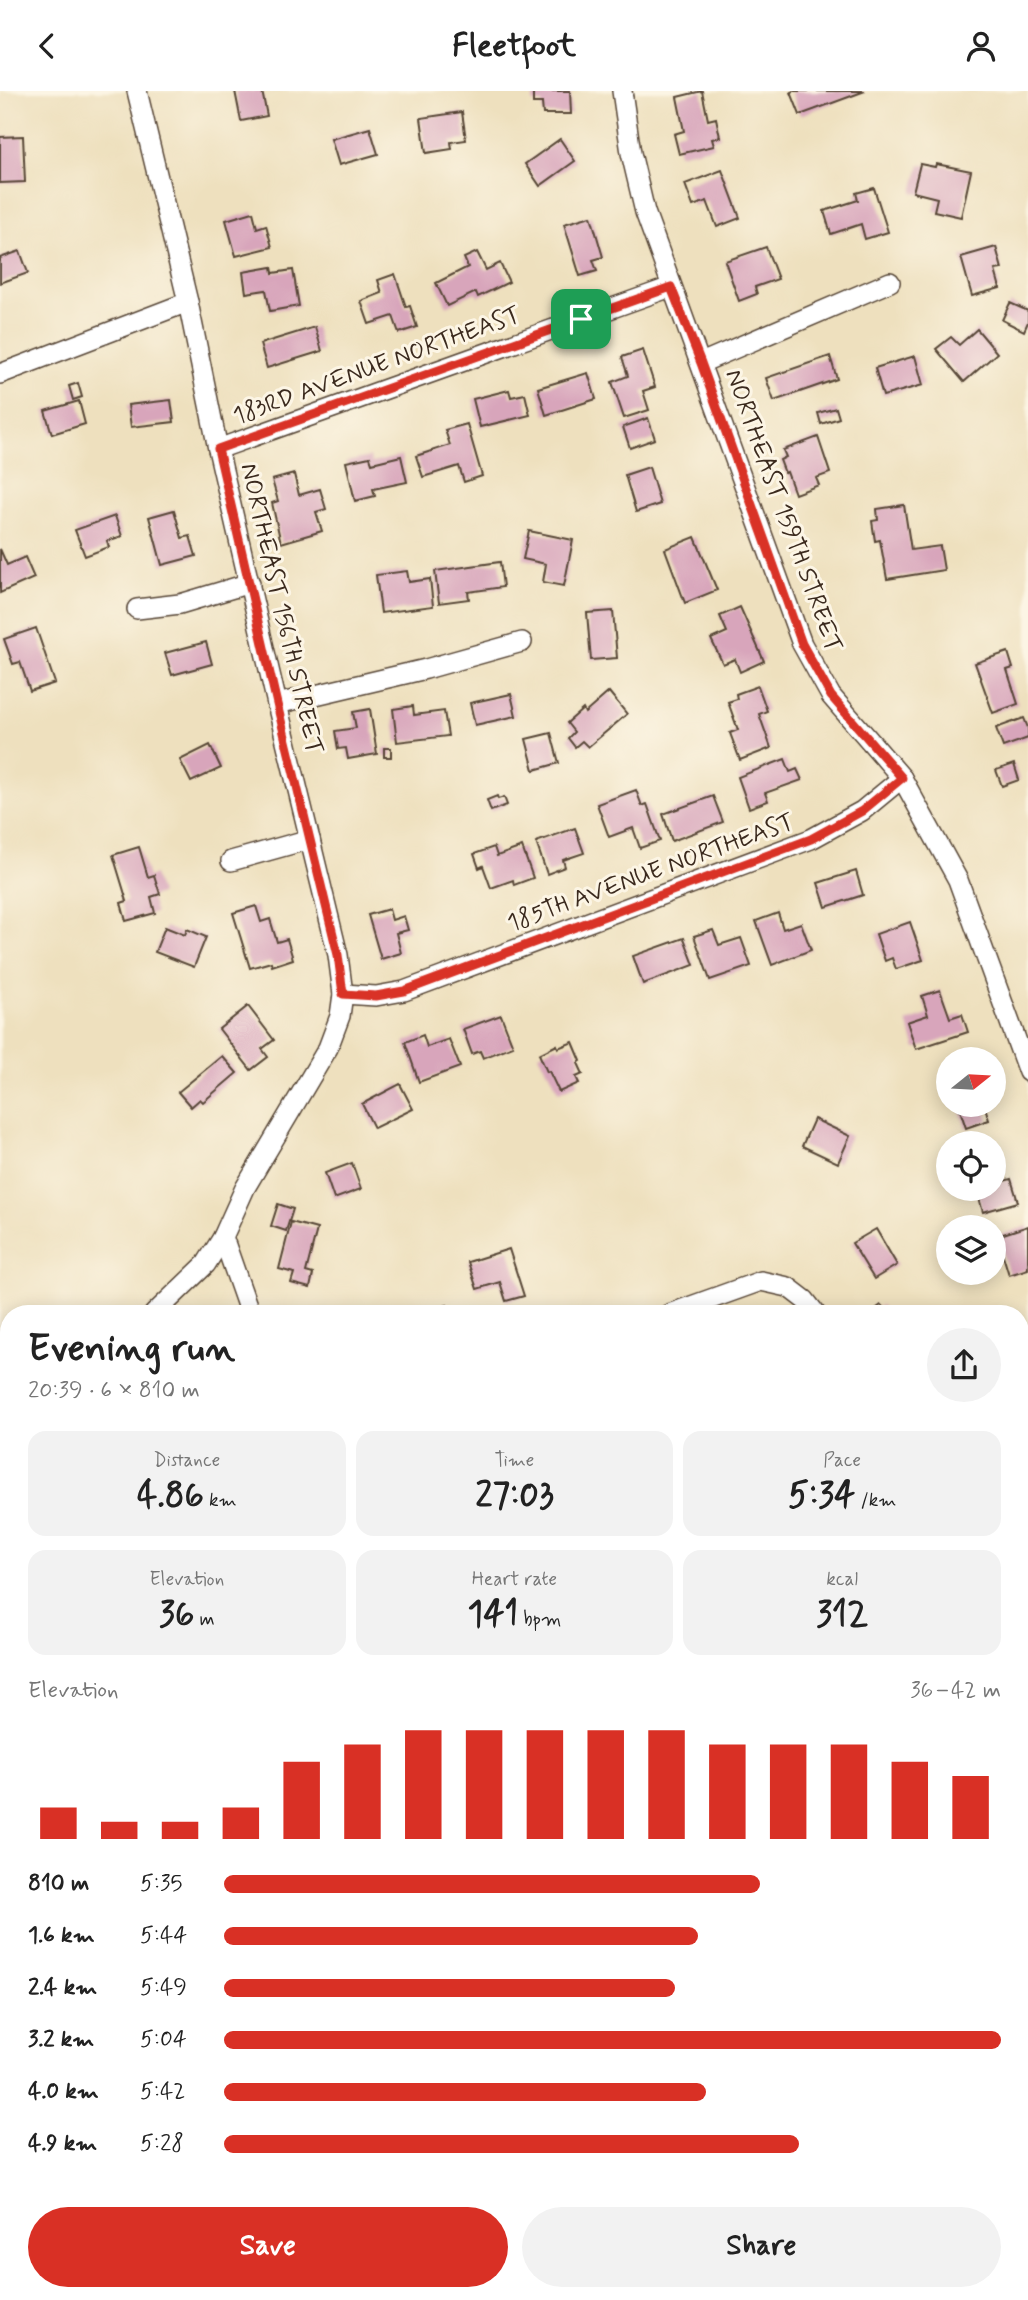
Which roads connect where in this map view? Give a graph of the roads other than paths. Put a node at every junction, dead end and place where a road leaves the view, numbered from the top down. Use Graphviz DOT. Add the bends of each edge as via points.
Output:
graph roads {
  1 [pos="137,91"];
  2 [pos="622,91"];
  3 [pos="890,282"];
  4 [pos="671,287"];
  5 [pos="188,302"];
  6 [pos="701,363"];
  7 [pos="0,374"];
  8 [pos="218,449"];
  9 [pos="250,583"];
  10 [pos="137,609"];
  11 [pos="522,642"];
  12 [pos="277,704"];
  13 [pos="902,778"];
  14 [pos="310,839"];
  15 [pos="231,861"];
  16 [pos="343,994"];
  17 [pos="1028,1072"];
  18 [pos="223,1237"];
  19 [pos="163,1305"];
  20 [pos="247,1305"];
  21 [pos="695,1305"];
  22 [pos="809,1305"];
  1 -- 5 [label="street, NORTHEAST 156TH STREET"];
  2 -- 4 [label="street, NORTHEAST 159TH STREET" via="645,212"];
  3 -- 6 [label="street"];
  4 -- 6 [label="street, NORTHEAST 159TH STREET"];
  4 -- 8 [label="street, 183RD AVENUE NORTHEAST"];
  5 -- 7 [label="street"];
  5 -- 8 [label="street, NORTHEAST 156TH STREET"];
  6 -- 13 [label="street, NORTHEAST 159TH STREET" via="802,644 831,696"];
  8 -- 9 [label="street, NORTHEAST 156TH STREET"];
  9 -- 10 [label="street" via="180,604"];
  9 -- 12 [label="street, NORTHEAST 156TH STREET"];
  11 -- 12 [label="street"];
  12 -- 14 [label="street, NORTHEAST 156TH STREET"];
  13 -- 16 [label="street, 185TH AVENUE NORTHEAST" via="862,811 811,839 404,991 376,996"];
  13 -- 17 [label="street, NORTHEAST 159TH STREET" via="958,880"];
  14 -- 15 [label="street"];
  14 -- 16 [label="street, NORTHEAST 156TH STREET"];
  16 -- 18 [label="street, NORTHEAST 156TH STREET" via="328,1048 245,1188"];
  18 -- 19 [label="street" via="206,1264"];
  18 -- 20 [label="street"];
  21 -- 22 [label="street" via="761,1281 788,1287"];
}
